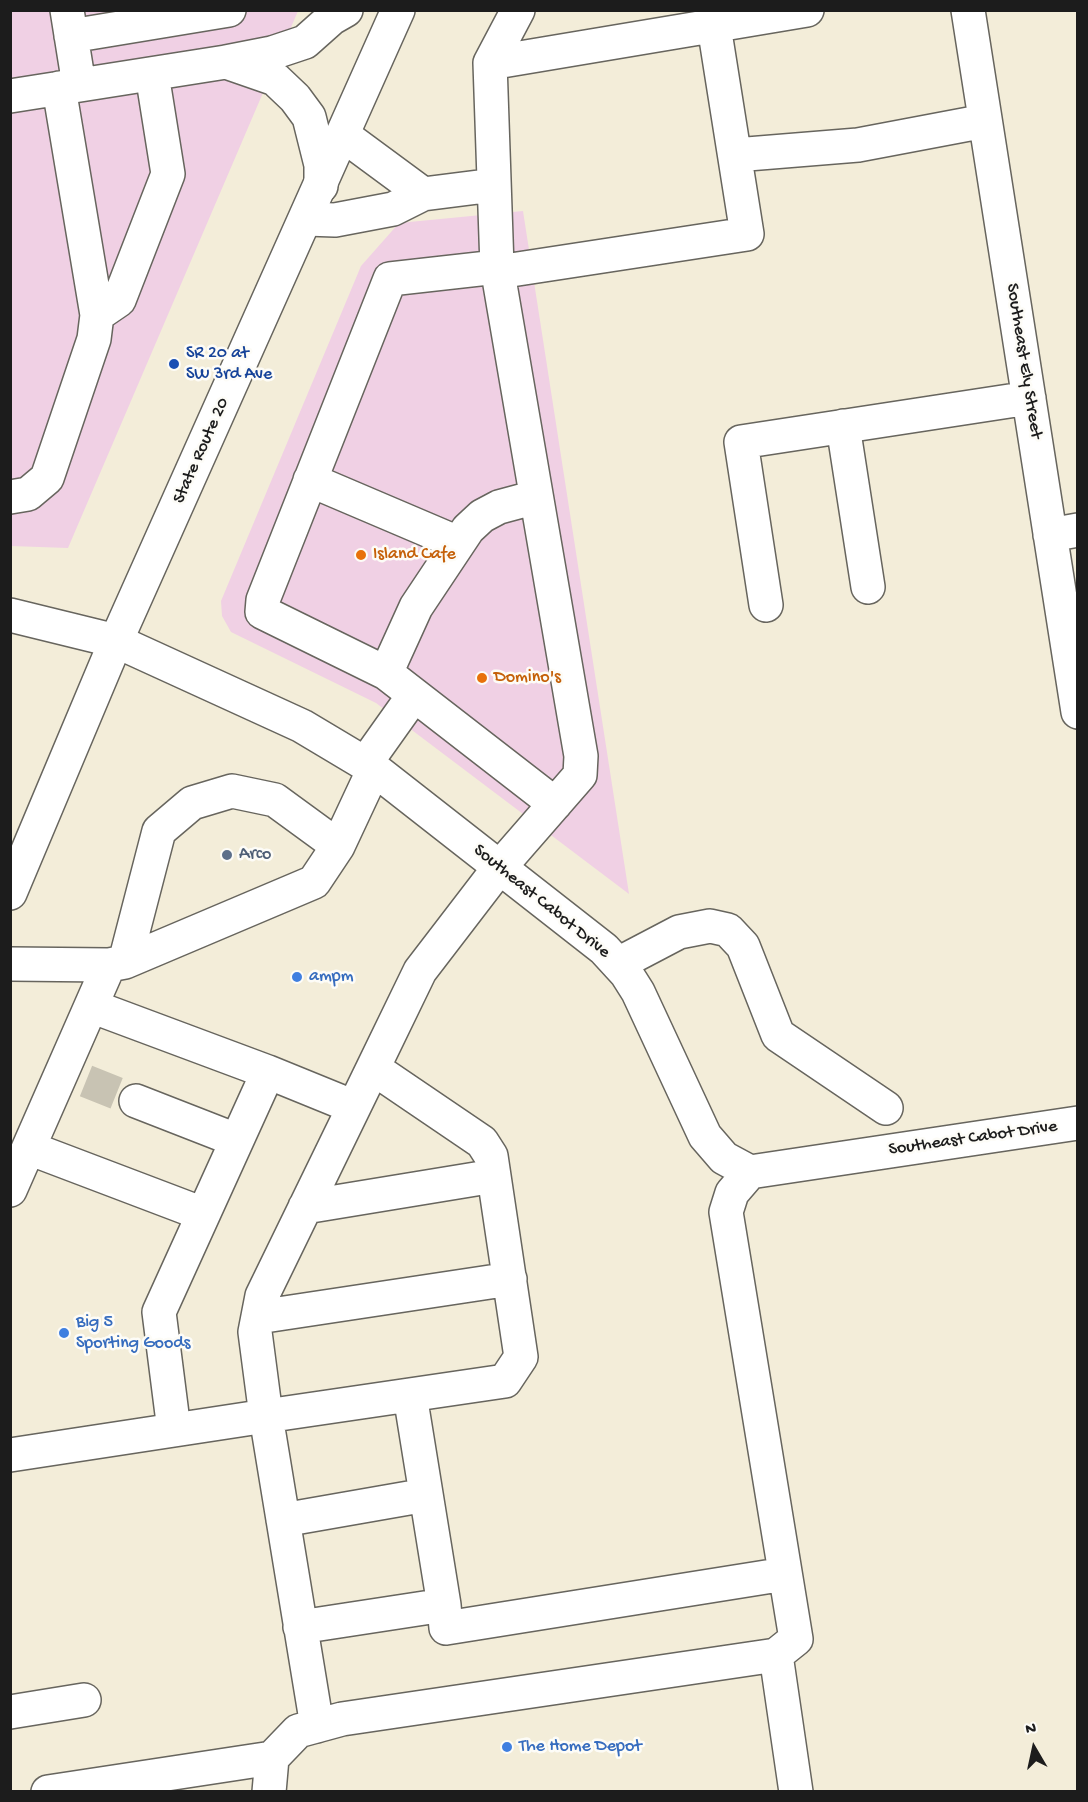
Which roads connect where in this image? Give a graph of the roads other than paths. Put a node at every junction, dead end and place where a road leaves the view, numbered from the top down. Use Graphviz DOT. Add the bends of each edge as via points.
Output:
graph roads {
  1 [pos="229,10"];
  2 [pos="346,10"];
  3 [pos="398,10"];
  4 [pos="518,10"];
  5 [pos="807,10"];
  6 [pos="968,10"];
  7 [pos="69,23"];
  8 [pos="714,26"];
  9 [pos="226,62"];
  10 [pos="490,63"];
  11 [pos="152,74"];
  12 [pos="69,87"];
  13 [pos="10,96"];
  14 [pos="986,121"];
  15 [pos="343,135"];
  16 [pos="735,155"];
  17 [pos="494,185"];
  18 [pos="321,186"];
  19 [pos="423,194"];
  20 [pos="306,219"];
  21 [pos="498,269"];
  22 [pos="97,315"];
  23 [pos="1029,398"];
  24 [pos="843,426"];
  25 [pos="310,480"];
  26 [pos="10,497"];
  27 [pos="536,497"];
  28 [pos="1064,533"];
  29 [pos="458,543"];
  30 [pos="868,587"];
  31 [pos="766,605"];
  32 [pos="10,615"];
  33 [pos="116,641"];
  34 [pos="386,673"];
  35 [pos="414,695"];
  36 [pos="1077,712"];
  37 [pos="370,767"];
  38 [pos="555,804"];
  39 [pos="338,846"];
  40 [pos="500,868"];
  41 [pos="10,893"];
  42 [pos="10,964"];
  43 [pos="117,964"];
  44 [pos="618,964"];
  45 [pos="91,1006"];
  46 [pos="373,1068"];
  47 [pos="268,1072"];
  48 [pos="136,1101"];
  49 [pos="354,1107"];
  50 [pos="886,1108"];
  51 [pos="1077,1123"];
  52 [pos="236,1140"];
  53 [pos="29,1148"];
  54 [pos="750,1172"];
  55 [pos="494,1176"];
  56 [pos="10,1190"];
  57 [pos="305,1208"];
  58 [pos="203,1214"];
  59 [pos="510,1279"];
  60 [pos="258,1317"];
  61 [pos="410,1395"];
  62 [pos="266,1416"];
  63 [pos="174,1430"];
  64 [pos="10,1455"];
  65 [pos="426,1495"];
  66 [pos="283,1520"];
  67 [pos="785,1574"];
  68 [pos="444,1605"];
  69 [pos="300,1628"];
  70 [pos="776,1655"];
  71 [pos="84,1700"];
  72 [pos="10,1712"];
  73 [pos="317,1726"];
  74 [pos="272,1758"];
  75 [pos="48,1791"];
  76 [pos="269,1791"];
  77 [pos="796,1791"];
  1 -- 7 [label="street"];
  2 -- 9 [label="street" via="305,42"];
  3 -- 15 [label="street, State Route 20"];
  4 -- 10 [label="street"];
  5 -- 8 [label="street"];
  6 -- 14 [label="street, Southeast Ely Street"];
  7 -- 12 [label="street"];
  8 -- 10 [label="street"];
  8 -- 16 [label="street"];
  9 -- 11 [label="street"];
  9 -- 18 [label="street" via="275,79 295,98 309,117 321,165"];
  10 -- 17 [label="street"];
  11 -- 12 [label="street"];
  11 -- 22 [label="street" via="168,174 118,300"];
  12 -- 13 [label="street"];
  12 -- 22 [label="street"];
  14 -- 16 [label="street" via="858,145"];
  14 -- 23 [label="street, Southeast Ely Street"];
  15 -- 18 [label="street, State Route 20"];
  15 -- 19 [label="street"];
  16 -- 21 [label="street" via="747,234"];
  17 -- 19 [label="street"];
  17 -- 21 [label="street"];
  18 -- 20 [label="street, State Route 20"];
  19 -- 20 [label="street" via="393,209 335,219"];
  20 -- 33 [label="street, State Route 20"];
  21 -- 25 [label="street" via="390,279"];
  21 -- 27 [label="street"];
  22 -- 26 [label="street" via="94,339 47,478 28,494"];
  23 -- 24 [label="street"];
  23 -- 28 [label="street, Southeast Ely Street"];
  24 -- 30 [label="street"];
  24 -- 31 [label="street" via="741,442"];
  25 -- 29 [label="street"];
  25 -- 34 [label="street" via="262,600 262,612"];
  27 -- 29 [label="street" via="482,516"];
  27 -- 38 [label="street" via="581,756 580,775"];
  28 -- 36 [label="street, Southeast Ely Street"];
  29 -- 34 [label="street" via="416,607"];
  32 -- 33 [label="street, Southeast Cabot Drive"];
  33 -- 37 [label="street, Southeast Cabot Drive" via="302,726"];
  33 -- 41 [label="street, State Route 20"];
  34 -- 35 [label="street"];
  35 -- 37 [label="street"];
  35 -- 38 [label="street"];
  37 -- 39 [label="street"];
  37 -- 40 [label="street, Southeast Cabot Drive"];
  38 -- 40 [label="street"];
  39 -- 43 [label="street" via="314,882"];
  39 -- 43 [label="street" via="275,800 232,791 192,803 159,831"];
  40 -- 44 [label="street, Southeast Cabot Drive"];
  40 -- 46 [label="street" via="420,971"];
  42 -- 43 [label="street"];
  43 -- 45 [label="street"];
  44 -- 50 [label="street" via="679,932 710,926 728,930 742,946 778,1035"];
  44 -- 54 [label="street, Southeast Cabot Drive" via="638,992 705,1136 724,1158"];
  45 -- 47 [label="street"];
  45 -- 53 [label="street" via="74,1076"];
  46 -- 49 [label="street"];
  46 -- 55 [label="street" via="482,1142 491,1156"];
  47 -- 49 [label="street"];
  47 -- 52 [label="street"];
  48 -- 52 [label="street"];
  49 -- 57 [label="street"];
  51 -- 54 [label="street, Southeast Cabot Drive"];
  52 -- 58 [label="street"];
  53 -- 56 [label="street"];
  53 -- 58 [label="street"];
  54 -- 67 [label="street" via="732,1193 726,1212"];
  55 -- 57 [label="street"];
  55 -- 59 [label="street"];
  57 -- 60 [label="street" via="262,1296"];
  58 -- 63 [label="street" via="159,1312"];
  59 -- 60 [label="street"];
  59 -- 61 [label="street" via="521,1357 505,1381"];
  60 -- 62 [label="street" via="255,1332"];
  61 -- 62 [label="street"];
  61 -- 65 [label="street"];
  62 -- 63 [label="street"];
  62 -- 66 [label="street"];
  63 -- 64 [label="street"];
  65 -- 66 [label="street"];
  65 -- 68 [label="street"];
  66 -- 69 [label="street"];
  67 -- 68 [label="street" via="446,1628"];
  67 -- 70 [label="street" via="796,1640"];
  68 -- 69 [label="street"];
  69 -- 73 [label="street"];
  70 -- 73 [label="street" via="342,1719"];
  70 -- 77 [label="street"];
  71 -- 72 [label="street"];
  73 -- 74 [label="street" via="298,1731"];
  74 -- 75 [label="street"];
  74 -- 76 [label="street"];
}
